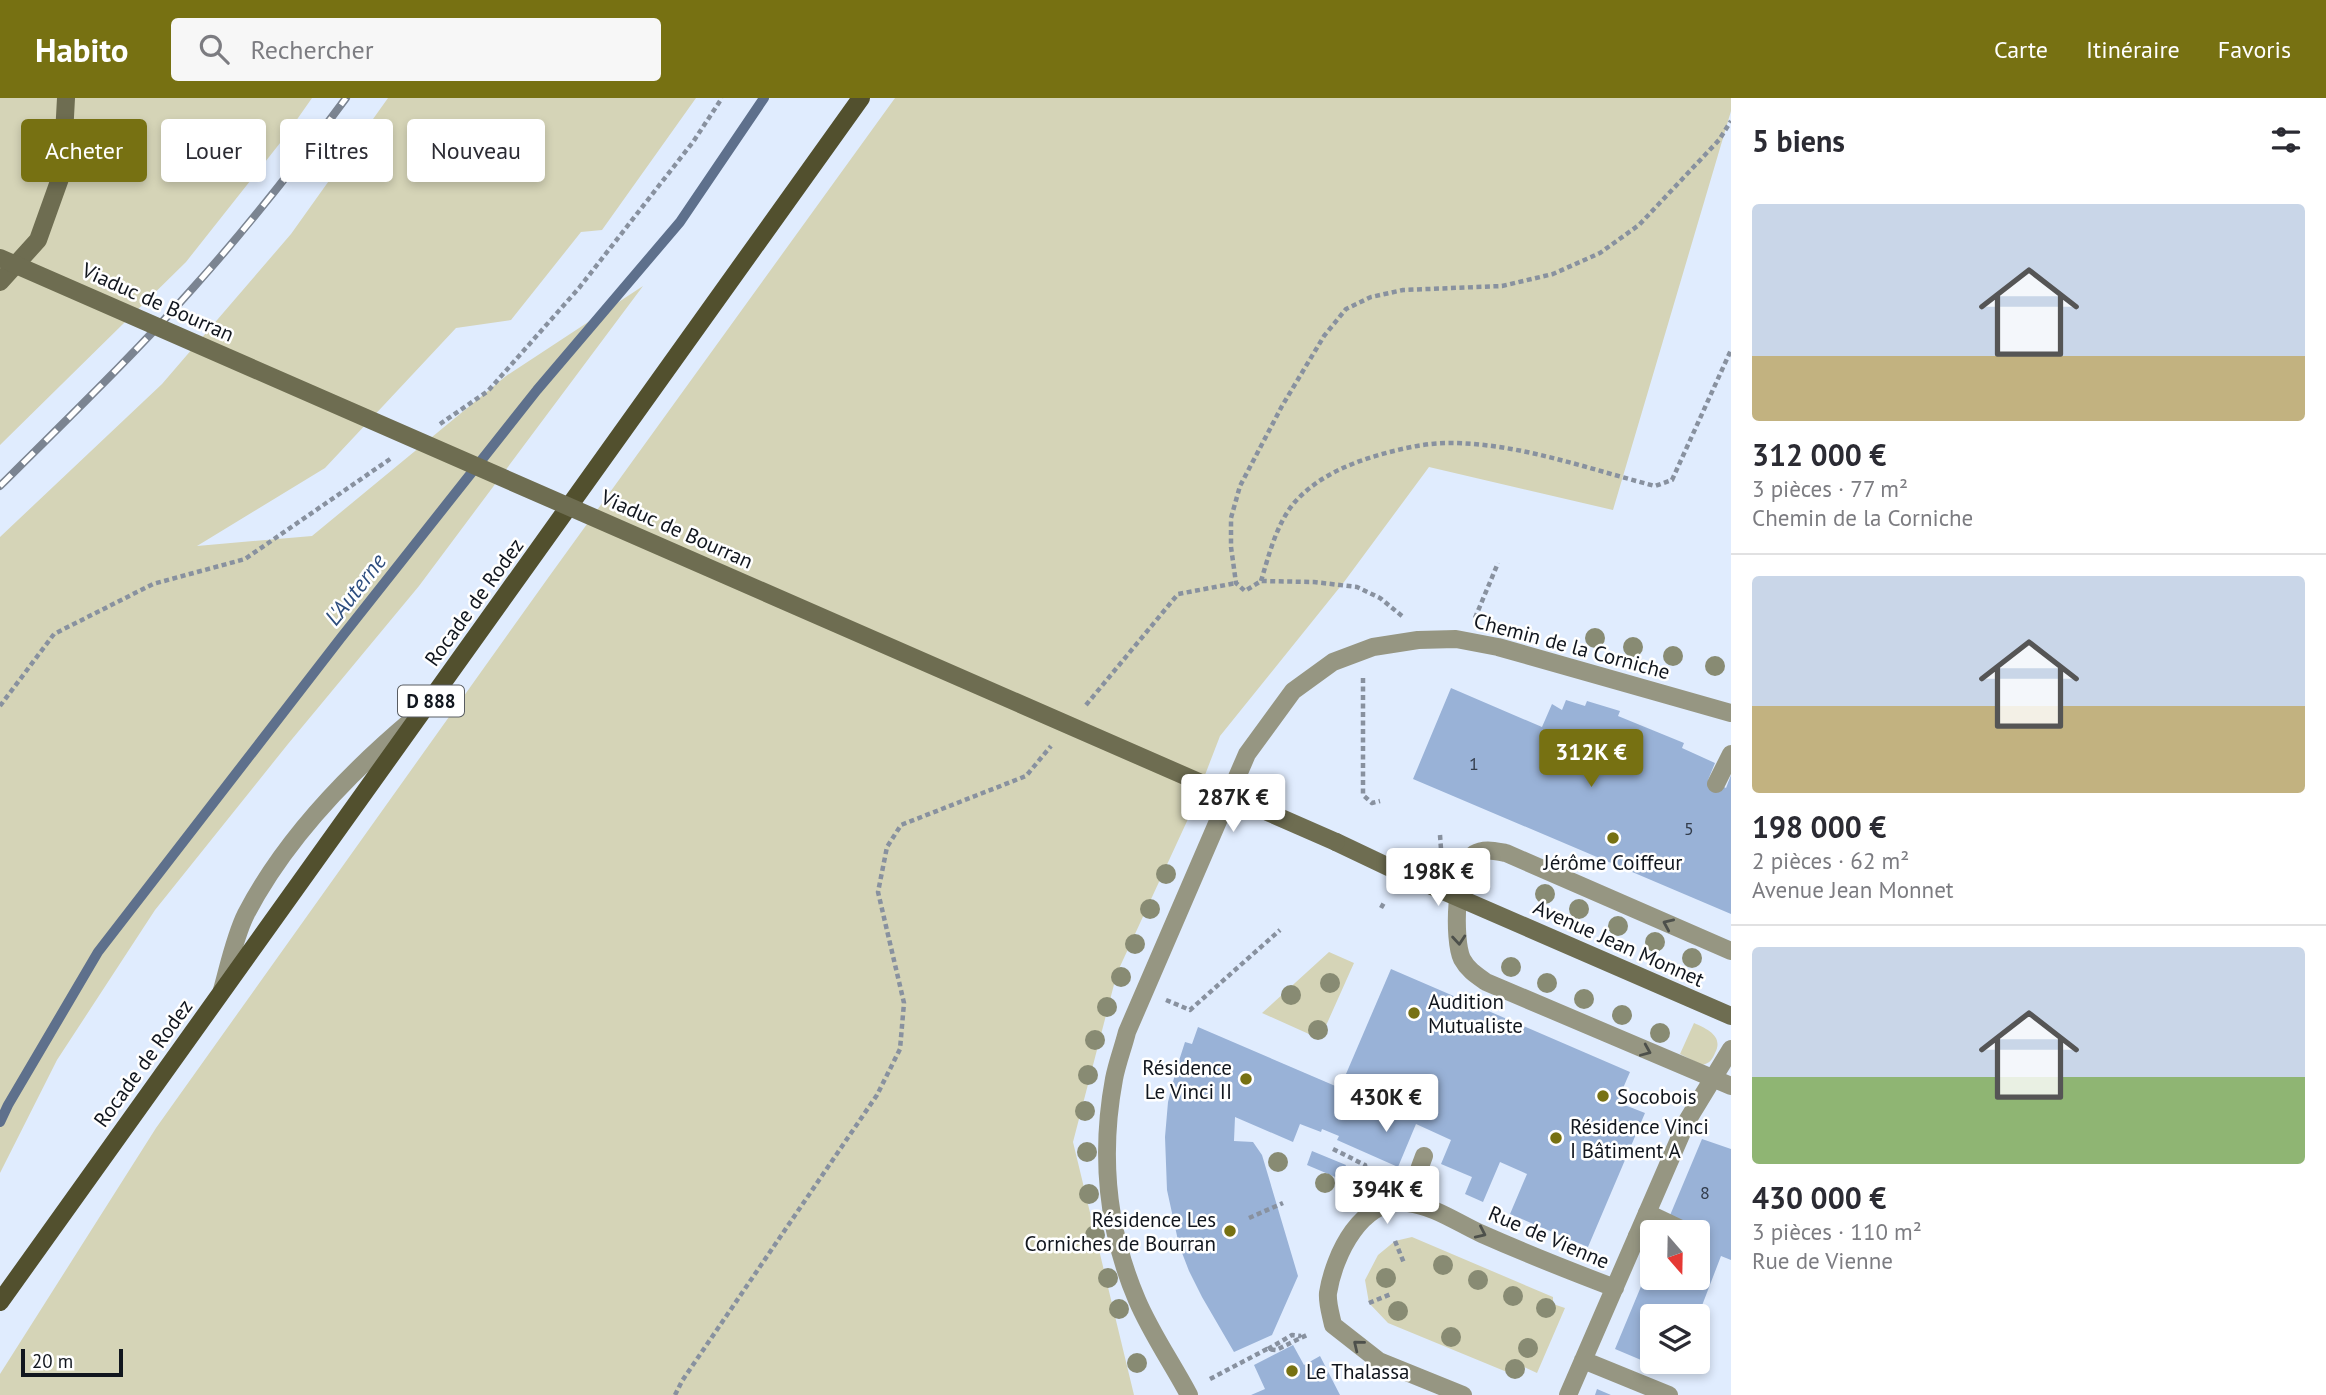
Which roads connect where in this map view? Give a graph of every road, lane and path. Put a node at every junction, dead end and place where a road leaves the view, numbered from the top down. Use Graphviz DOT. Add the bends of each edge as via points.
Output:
graph roads {
  1 [pos="66,98"];
  2 [pos="861,98"];
  3 [pos="1731,121"];
  4 [pos="0,258"];
  5 [pos="0,282"];
  6 [pos="1731,350"];
  7 [pos="1498,563"];
  8 [pos="1261,582"];
  9 [pos="1236,583"];
  10 [pos="1404,617"];
  11 [pos="1469,617"];
  12 [pos="1363,681"];
  13 [pos="425,709"];
  14 [pos="1080,712"];
  15 [pos="1731,713"];
  16 [pos="1053,744"];
  17 [pos="1731,754"];
  18 [pos="1716,784"];
  19 [pos="1380,801"];
  20 [pos="1440,835"];
  21 [pos="1336,842"];
  22 [pos="1441,849"];
  23 [pos="1457,897"];
  24 [pos="1385,901"];
  25 [pos="1381,908"];
  26 [pos="1280,930"];
  27 [pos="1731,951"];
  28 [pos="1144,991"];
  29 [pos="220,994"];
  30 [pos="1731,1016"];
  31 [pos="1731,1049"];
  32 [pos="1712,1079"];
  33 [pos="1731,1086"];
  34 [pos="1333,1149"];
  35 [pos="1424,1156"];
  36 [pos="1367,1174"];
  37 [pos="1407,1202"];
  38 [pos="1283,1203"];
  39 [pos="1647,1213"];
  40 [pos="1249,1218"];
  41 [pos="1646,1220"];
  42 [pos="1661,1220"];
  43 [pos="1395,1241"];
  44 [pos="1640,1247"];
  45 [pos="1404,1263"];
  46 [pos="1615,1288"];
  47 [pos="1391,1294"];
  48 [pos="0,1302"];
  49 [pos="1369,1303"];
  50 [pos="1304,1336"];
  51 [pos="1292,1342"];
  52 [pos="1267,1349"];
  53 [pos="1583,1360"];
  54 [pos="1187,1392"];
  55 [pos="675,1395"];
  56 [pos="1463,1395"];
  57 [pos="1568,1395"];
  58 [pos="1669,1395"];
  1 -- 5 [label="main road" via="62,173 38,240"];
  2 -- 13 [label="main road, Rocade de Rodez / D 888"];
  3 -- 9 [label="path" via="1719,140 1639,225 1600,253 1553,274 1502,286 1404,290 1371,297 1346,309 1282,405 1240,486 1231,517"];
  4 -- 21 [label="main road, Viaduc de Bourran, bridge"];
  6 -- 8 [label="path" via="1672,480 1655,486 1513,449 1454,443 1404,447 1319,480 1283,522"];
  7 -- 11 [label="path" via="1476,618"];
  8 -- 9 [label="path" via="1245,591"];
  8 -- 10 [label="path" via="1357,587"];
  9 -- 14 [label="path" via="1178,594"];
  12 -- 19 [label="path" via="1363,795 1372,803"];
  13 -- 29 [label="main road, Rocade de Rodez / D 888"];
  13 -- 29 [label="street" via="361,766 280,858 245,916"];
  15 -- 28 [label="street, Chemin de la Corniche" via="1456,639 1373,648 1334,662 1293,691 1247,754"];
  16 -- 55 [label="path" via="1026,776 901,825 887,846 878,892 904,1003 900,1049 877,1095"];
  17 -- 18 [label="street"];
  20 -- 22 [label="path"];
  21 -- 23 [label="main road, Avenue Jean Monnet"];
  27 -- 23 [label="street, one-way" via="1506,853 1488,850 1467,860"];
  23 -- 30 [label="main road, Avenue Jean Monnet"];
  23 -- 32 [label="street, one-way" via="1458,944 1471,972"];
  24 -- 25 [label="path"];
  26 -- 28 [label="path" via="1190,1010"];
  28 -- 54 [label="street, Chemin de la Corniche" via="1114,1077 1106,1175 1120,1257 1138,1303"];
  29 -- 48 [label="main road, Rocade de Rodez / D 888"];
  31 -- 32 [label="street"];
  32 -- 33 [label="street"];
  32 -- 39 [label="street" via="1687,1121"];
  34 -- 36 [label="path" via="1365,1165"];
  35 -- 37 [label="street"];
  37 -- 46 [label="street, Rue de Vienne, one-way"];
  56 -- 37 [label="street, one-way" via="1379,1362 1333,1325 1328,1295 1351,1230 1381,1206"];
  38 -- 40 [label="path"];
  39 -- 41 [label="street"];
  39 -- 42 [label="street"];
  43 -- 45 [label="path"];
  44 -- 46 [label="street"];
  46 -- 53 [label="street"];
  47 -- 49 [label="path"];
  50 -- 52 [label="path" via="1292,1335"];
  51 -- 52 [label="path"];
  52 -- 54 [label="path"];
  53 -- 57 [label="street"];
  53 -- 58 [label="street"];
}
